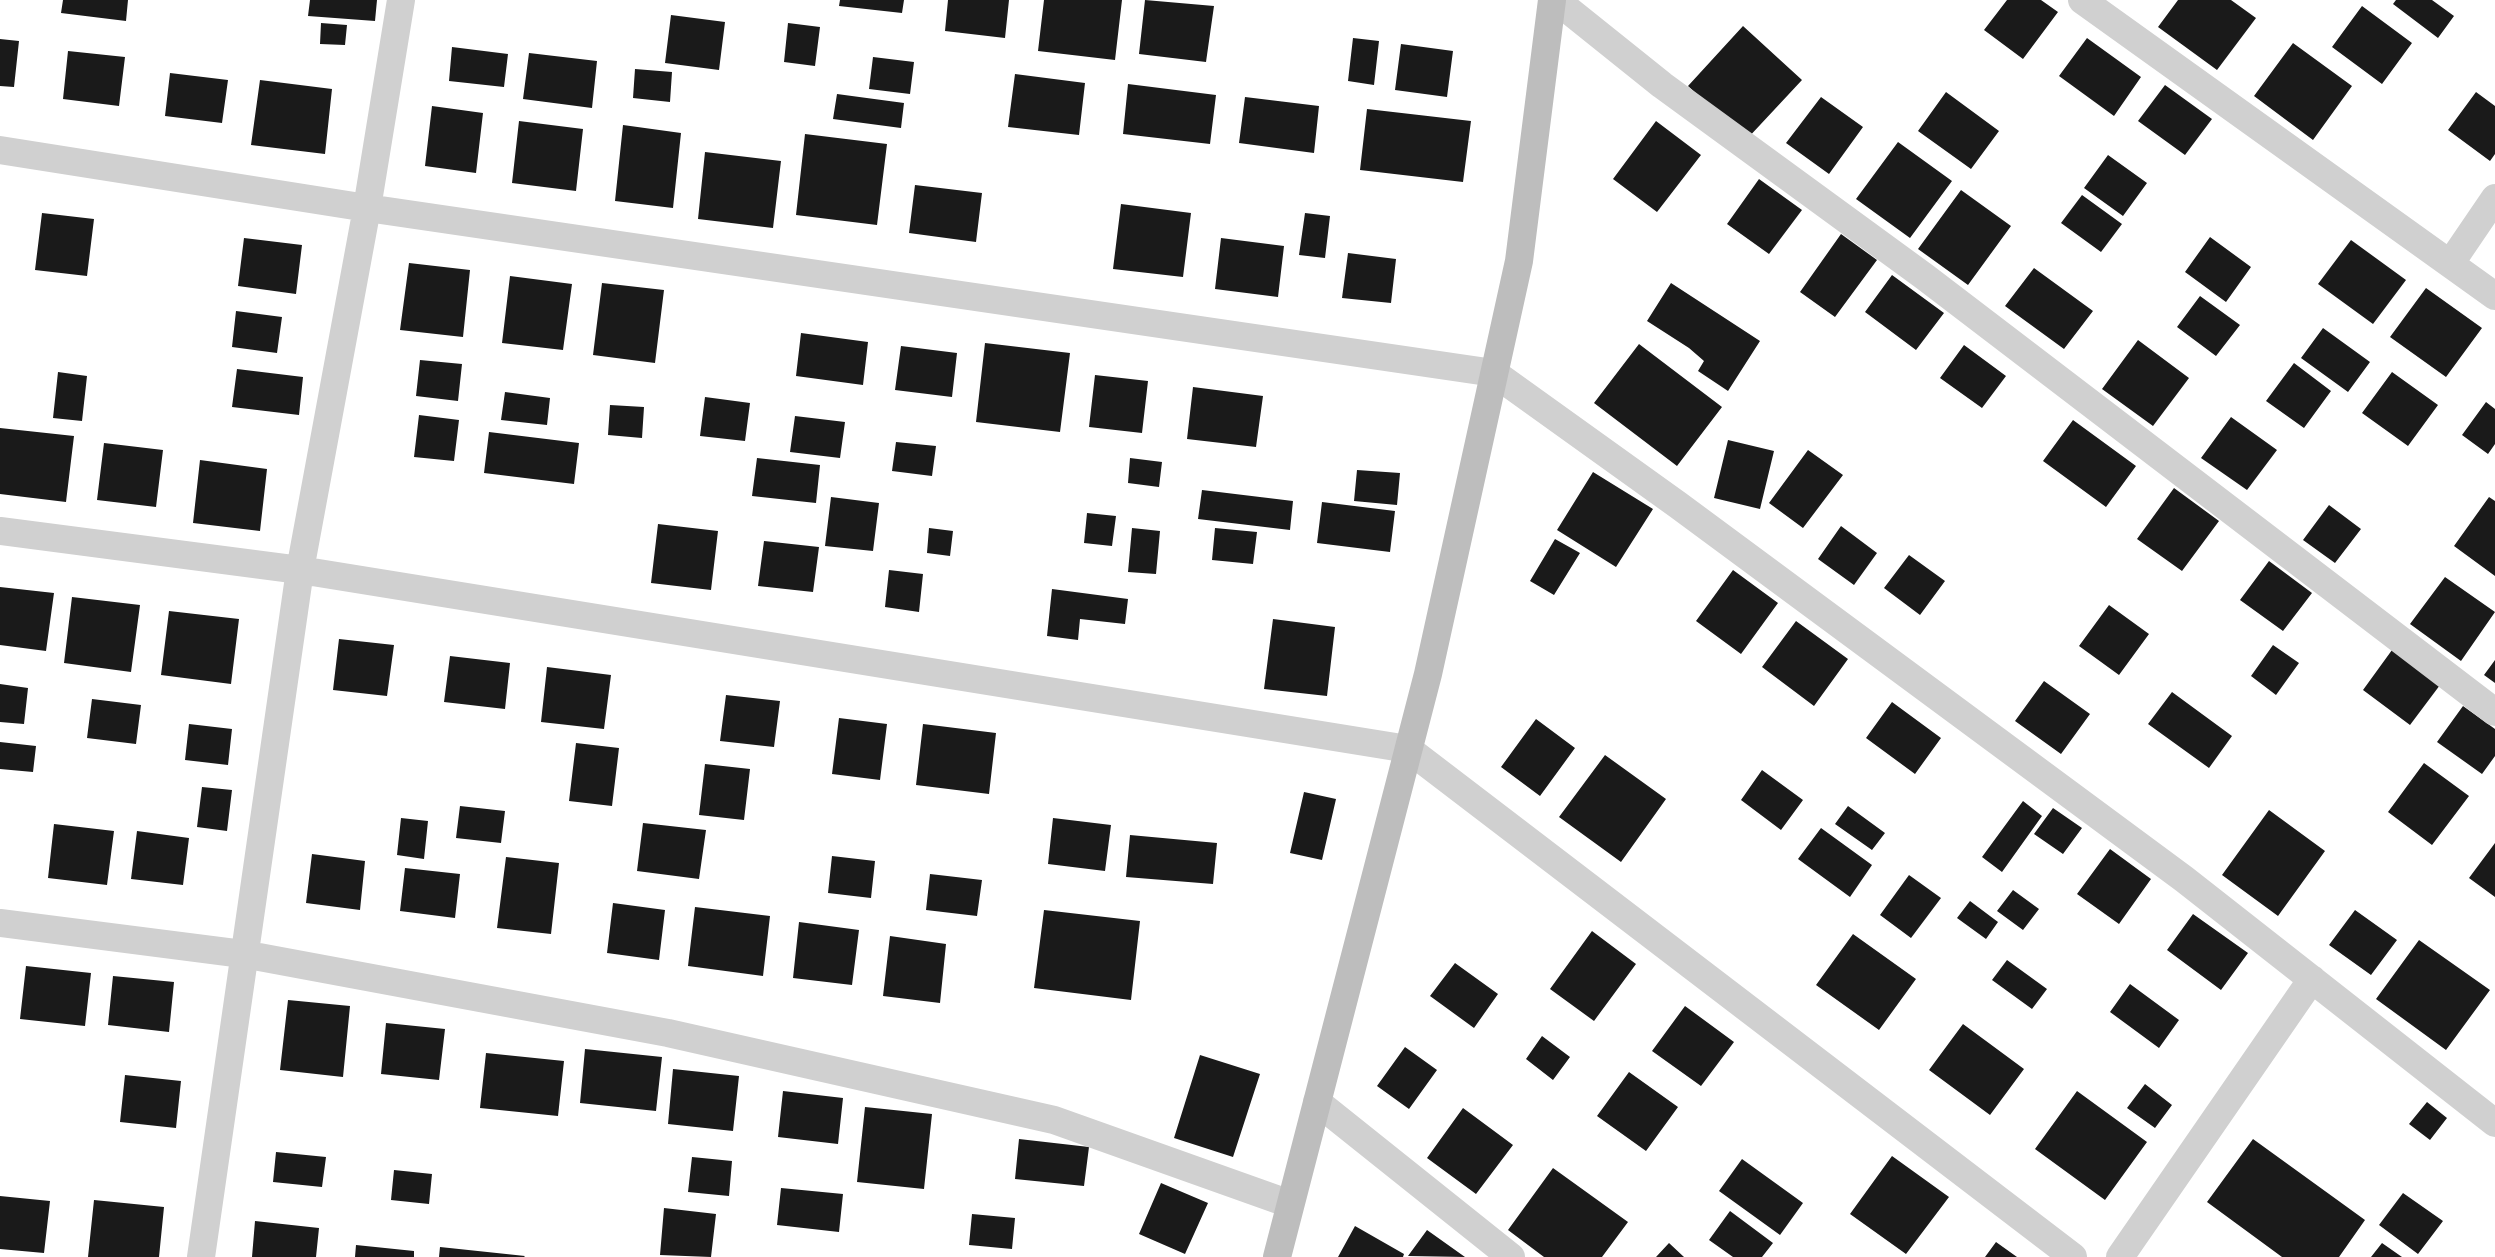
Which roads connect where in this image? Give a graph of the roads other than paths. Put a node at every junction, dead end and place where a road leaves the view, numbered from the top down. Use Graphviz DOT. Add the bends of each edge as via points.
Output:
graph roads {
  1 [pos="401,0"];
  2 [pos="1552,0"];
  3 [pos="1556,0"];
  4 [pos="2082,0"];
  5 [pos="0,150"];
  6 [pos="2495,198"];
  7 [pos="367,208"];
  8 [pos="2450,264"];
  9 [pos="2495,296"];
  10 [pos="1494,373"];
  11 [pos="0,531"];
  12 [pos="300,570"];
  13 [pos="2495,712"];
  14 [pos="1408,749"];
  15 [pos="0,923"];
  16 [pos="243,954"];
  17 [pos="2312,979"];
  18 [pos="1317,1102"];
  19 [pos="2495,1123"];
  20 [pos="1290,1204"];
  21 [pos="201,1257"];
  22 [pos="1277,1257"];
  23 [pos="1511,1257"];
  24 [pos="2073,1257"];
  25 [pos="2120,1257"];
  1 -- 7 [label="street"];
  2 -- 10 [label="main road" via="1519,261"];
  3 -- 13 [label="street" via="1662,85 1925,277"];
  4 -- 8 [label="street"];
  5 -- 7 [label="street"];
  6 -- 8 [label="street"];
  7 -- 10 [label="street"];
  7 -- 12 [label="street"];
  8 -- 9 [label="street"];
  10 -- 14 [label="main road"];
  10 -- 17 [label="street" via="2160,861"];
  11 -- 12 [label="street"];
  12 -- 14 [label="street"];
  12 -- 16 [label="street"];
  14 -- 18 [label="main road"];
  14 -- 24 [label="street"];
  15 -- 16 [label="street"];
  16 -- 20 [label="street" via="668,1032 1054,1120"];
  16 -- 21 [label="street"];
  17 -- 19 [label="street"];
  17 -- 25 [label="street"];
  18 -- 20 [label="main road"];
  18 -- 23 [label="street"];
  20 -- 22 [label="main road"];
}
